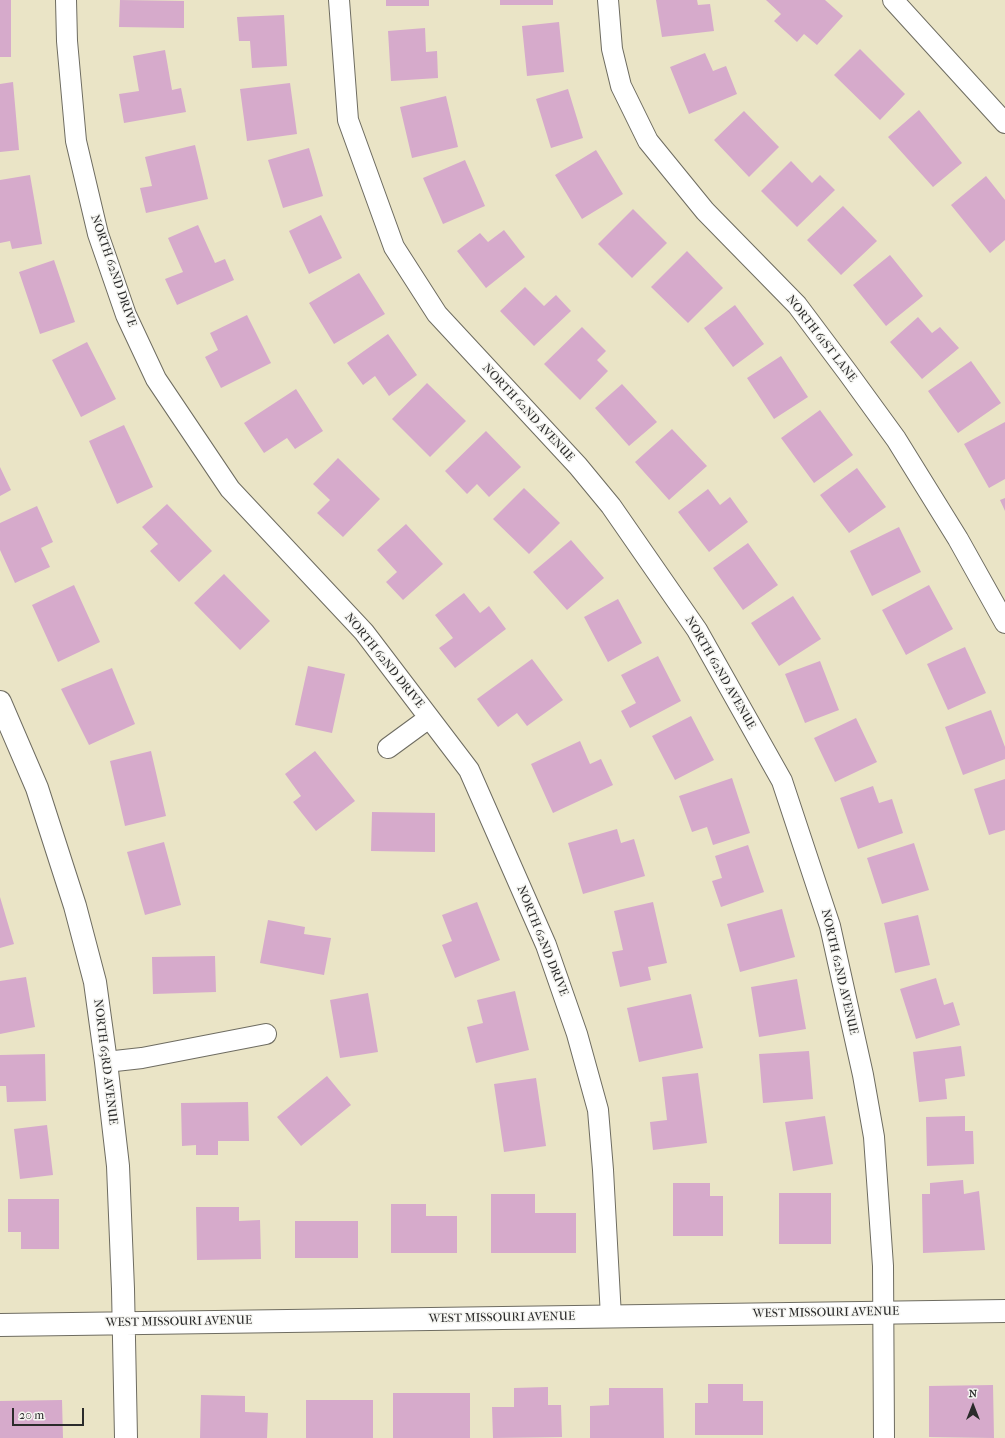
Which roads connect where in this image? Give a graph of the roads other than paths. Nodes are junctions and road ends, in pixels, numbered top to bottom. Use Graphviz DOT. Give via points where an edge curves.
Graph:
graph roads {
  1 [pos="66,0"];
  2 [pos="339,0"];
  3 [pos="608,0"];
  4 [pos="893,0"];
  5 [pos="1005,123"];
  6 [pos="1005,623"];
  7 [pos="0,702"];
  8 [pos="430,718"];
  9 [pos="388,748"];
  10 [pos="266,1034"];
  11 [pos="106,1062"];
  12 [pos="1005,1310"];
  13 [pos="883,1312"];
  14 [pos="611,1316"];
  15 [pos="124,1322"];
  16 [pos="0,1325"];
  17 [pos="126,1438"];
  18 [pos="884,1438"];
  1 -- 8 [label="street, NORTH 62ND DRIVE" via="76,141 96,227 126,315 156,379 230,489 364,632"];
  2 -- 13 [label="street, NORTH 62ND AVENUE" via="348,120 394,247 437,314 578,466 611,506 697,630 782,781 830,926 863,1075 874,1137 879,1193"];
  3 -- 6 [label="street, NORTH 61ST LANE" via="612,49 621,86 648,141 705,211 797,306 848,373 896,439 958,539"];
  4 -- 5 [label="street"];
  7 -- 11 [label="street, NORTH 63RD AVENUE" via="37,788 75,906 94,982"];
  8 -- 9 [label="street"];
  8 -- 14 [label="street, NORTH 62ND DRIVE" via="469,770 546,945 577,1034 598,1110 604,1170"];
  10 -- 11 [label="street" via="142,1058"];
  11 -- 15 [label="street, NORTH 63RD AVENUE" via="118,1166"];
  12 -- 13 [label="street, WEST MISSOURI AVENUE"];
  13 -- 14 [label="street, WEST MISSOURI AVENUE"];
  13 -- 18 [label="street, NORTH 62ND AVENUE"];
  14 -- 15 [label="street, WEST MISSOURI AVENUE"];
  15 -- 16 [label="street, WEST MISSOURI AVENUE"];
  15 -- 17 [label="street, NORTH 63RD AVENUE"];
}
